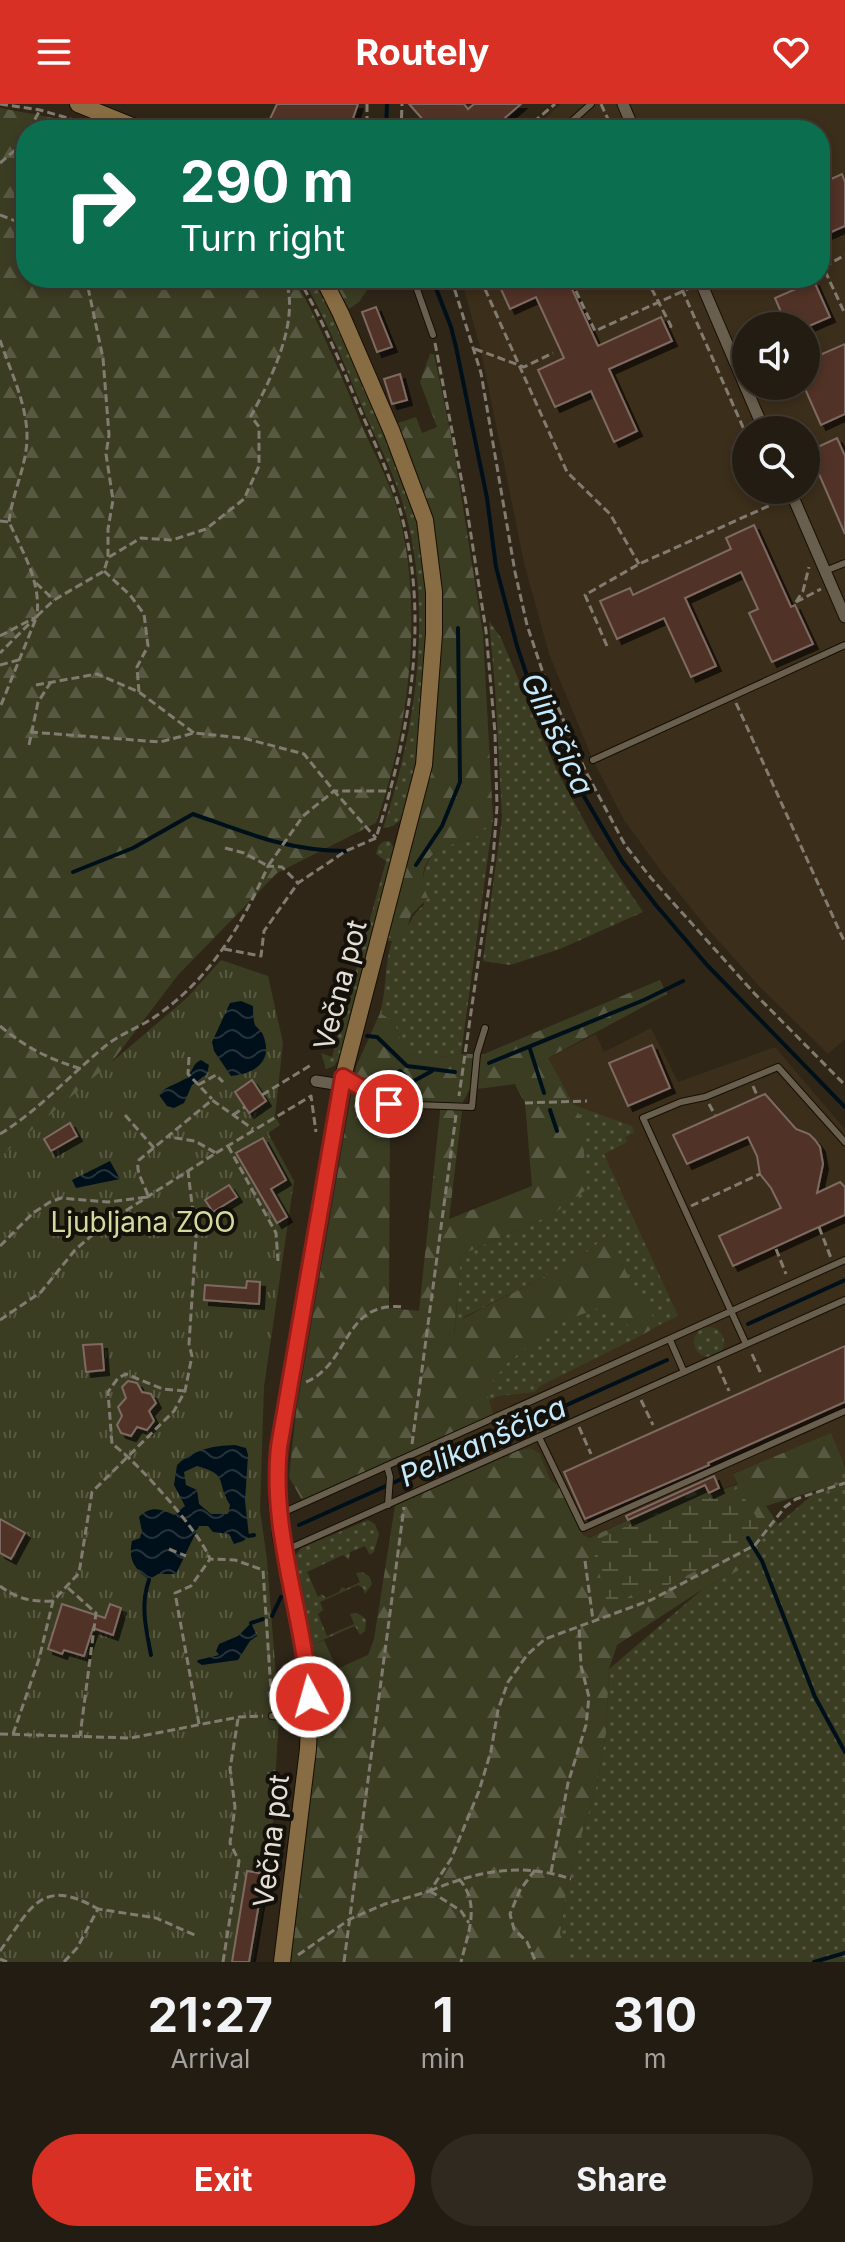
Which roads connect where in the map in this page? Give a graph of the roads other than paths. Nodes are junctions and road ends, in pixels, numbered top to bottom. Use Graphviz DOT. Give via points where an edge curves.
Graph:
graph roads {
  1 [pos="591,104"];
  2 [pos="79,113"];
  3 [pos="105,120"];
  4 [pos="573,120"];
  5 [pos="328,288"];
  6 [pos="417,288"];
  7 [pos="703,288"];
  8 [pos="433,335"];
  9 [pos="758,416"];
  10 [pos="797,504"];
  11 [pos="845,563"];
  12 [pos="825,571"];
  13 [pos="845,617"];
  14 [pos="845,645"];
  15 [pos="593,760"];
  16 [pos="485,1028"];
  17 [pos="316,1081"];
  18 [pos="342,1081"];
  19 [pos="845,1142"];
  20 [pos="845,1260"];
  21 [pos="845,1300"];
  22 [pos="731,1312"];
  23 [pos="670,1340"];
  24 [pos="746,1344"];
  25 [pos="684,1372"];
  26 [pos="845,1411"];
  27 [pos="539,1437"];
  28 [pos="387,1466"];
  29 [pos="389,1502"];
  30 [pos="279,1514"];
  31 [pos="283,1552"];
  32 [pos="272,1716"];
  33 [pos="309,1720"];
  34 [pos="282,1962"];
  1 -- 4 [label="lane"];
  2 -- 3 [label="main road"];
  5 -- 18 [label="main road, Večna pot" via="425,520 434,592 424,765"];
  6 -- 8 [label="lane"];
  7 -- 9 [label="street"];
  10 -- 12 [label="street"];
  11 -- 12 [label="lane"];
  12 -- 13 [label="street"];
  14 -- 15 [label="lane"];
  16 -- 18 [label="lane" via="472,1107 389,1104"];
  17 -- 18 [label="street"];
  18 -- 30 [label="main road, Večna pot" via="277,1469"];
  19 -- 22 [label="lane" via="778,1067 643,1118"];
  20 -- 22 [label="lane"];
  21 -- 24 [label="lane"];
  22 -- 23 [label="lane"];
  22 -- 24 [label="lane"];
  23 -- 25 [label="lane"];
  23 -- 28 [label="lane"];
  24 -- 25 [label="lane"];
  25 -- 27 [label="lane"];
  26 -- 27 [label="lane" via="583,1528"];
  27 -- 29 [label="lane"];
  28 -- 29 [label="lane"];
  28 -- 30 [label="lane"];
  29 -- 31 [label="lane"];
  30 -- 31 [label="main road, Večna pot"];
  31 -- 33 [label="main road, Večna pot" via="307,1669"];
  32 -- 33 [label="lane"];
  33 -- 34 [label="main road, Večna pot"];
}
